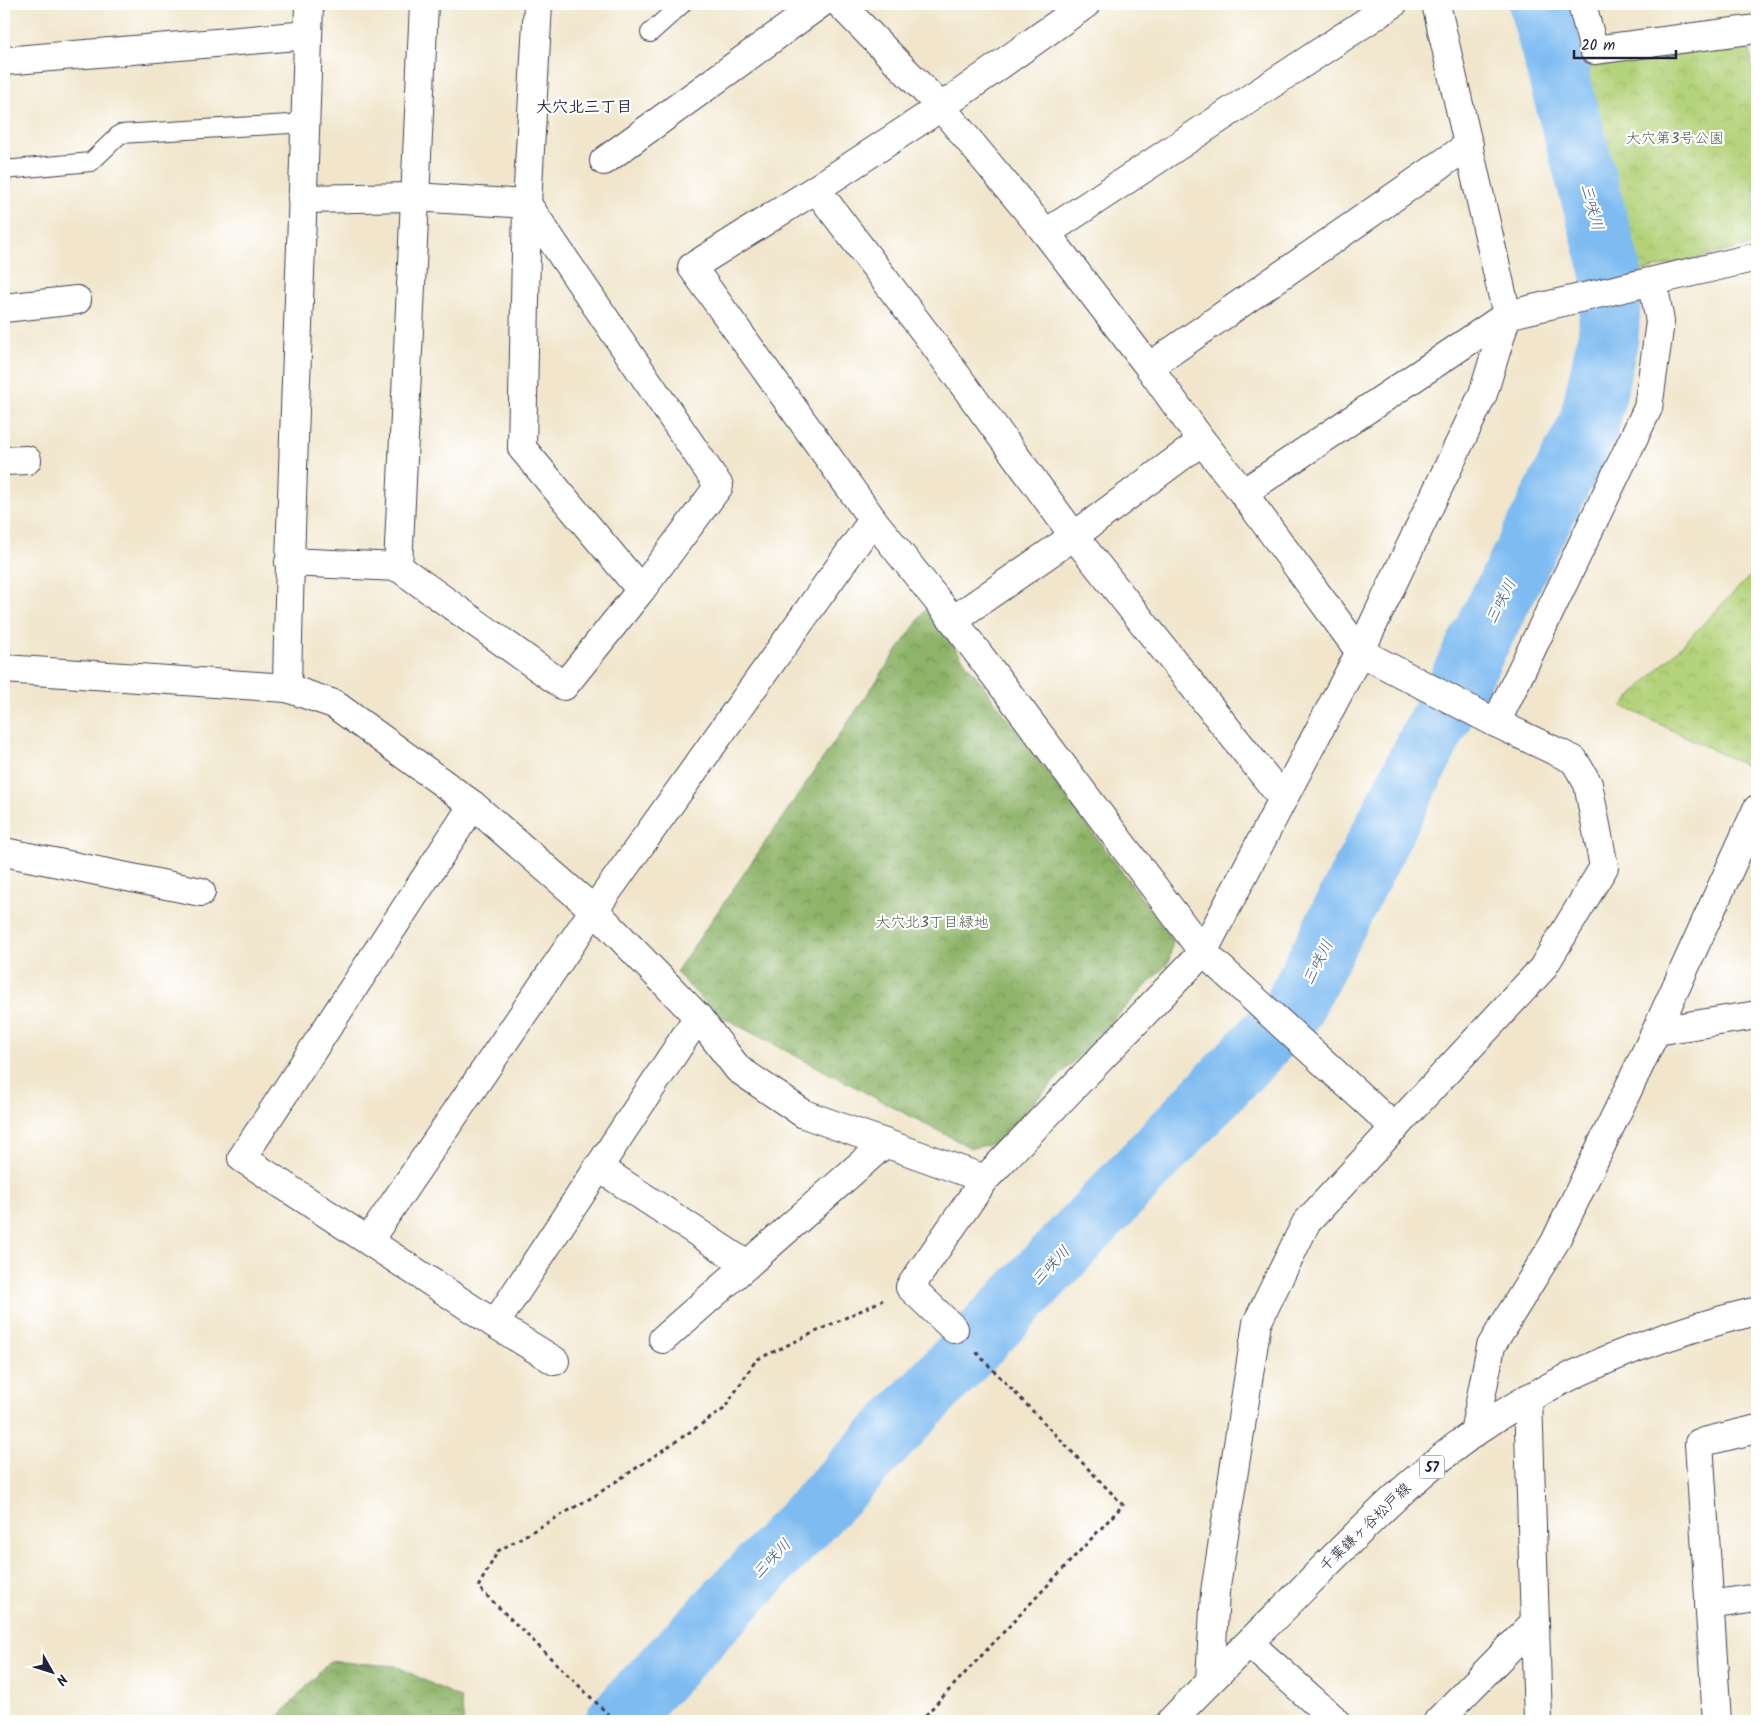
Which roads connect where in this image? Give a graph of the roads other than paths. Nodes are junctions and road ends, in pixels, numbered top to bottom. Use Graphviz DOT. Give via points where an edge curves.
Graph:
graph roads {
  1 [pos="308,4"];
  2 [pos="424,4"];
  3 [pos="538,4"];
  4 [pos="682,4"];
  5 [pos="820,4"];
  6 [pos="840,4"];
  7 [pos="1392,4"];
  8 [pos="1436,4"];
  9 [pos="1582,4"];
  10 [pos="1085,5"];
  11 [pos="1757,29"];
  12 [pos="650,33"];
  13 [pos="308,35"];
  14 [pos="4,61"];
  15 [pos="941,107"];
  16 [pos="306,123"];
  17 [pos="1469,145"];
  18 [pos="604,161"];
  19 [pos="4,170"];
  20 [pos="816,189"];
  21 [pos="414,196"];
  22 [pos="302,199"];
  23 [pos="527,204"];
  24 [pos="1046,233"];
  25 [pos="1757,258"];
  26 [pos="1653,282"];
  27 [pos="77,300"];
  28 [pos="4,308"];
  29 [pos="1507,315"];
  30 [pos="1149,367"];
  31 [pos="1202,442"];
  32 [pos="1243,493"];
  33 [pos="873,520"];
  34 [pos="1074,536"];
  35 [pos="289,562"];
  36 [pos="398,567"];
  37 [pos="641,590"];
  38 [pos="953,620"];
  39 [pos="1360,652"];
  40 [pos="4,669"];
  41 [pos="286,688"];
  42 [pos="1496,723"];
  43 [pos="1283,799"];
  44 [pos="473,805"];
  45 [pos="1757,809"];
  46 [pos="4,852"];
  47 [pos="201,892"];
  48 [pos="594,910"];
  49 [pos="1203,952"];
  50 [pos="1757,1015"];
  51 [pos="698,1017"];
  52 [pos="1656,1030"];
  53 [pos="1395,1128"];
  54 [pos="885,1142"];
  55 [pos="598,1167"];
  56 [pos="985,1179"];
  57 [pos="369,1240"];
  58 [pos="747,1265"];
  59 [pos="1757,1311"];
  60 [pos="494,1324"];
  61 [pos="954,1329"];
  62 [pos="663,1339"];
  63 [pos="555,1361"];
  64 [pos="1528,1398"];
  65 [pos="1757,1429"];
  66 [pos="1474,1433"];
  67 [pos="1757,1598"];
  68 [pos="1709,1605"];
  69 [pos="1534,1623"];
  70 [pos="1249,1643"];
  71 [pos="1210,1680"];
  72 [pos="1171,1721"];
  73 [pos="1336,1721"];
  74 [pos="1438,1721"];
  75 [pos="1538,1721"];
  76 [pos="1717,1721"];
  1 -- 13 [label="street"];
  2 -- 21 [label="street"];
  3 -- 23 [label="street"];
  4 -- 12 [label="lane"];
  5 -- 18 [label="street"];
  6 -- 15 [label="street"];
  7 -- 24 [label="street"];
  8 -- 17 [label="street"];
  9 -- 11 [label="street" via="1594,50"];
  10 -- 15 [label="street"];
  13 -- 14 [label="street"];
  13 -- 16 [label="street"];
  15 -- 20 [label="street"];
  15 -- 24 [label="street"];
  16 -- 19 [label="lane" via="120,134 91,162"];
  16 -- 22 [label="street"];
  17 -- 29 [label="street"];
  17 -- 30 [label="street"];
  20 -- 33 [label="street" via="692,267"];
  20 -- 34 [label="street" via="933,342"];
  21 -- 22 [label="street"];
  21 -- 23 [label="street"];
  21 -- 36 [label="street"];
  22 -- 35 [label="street"];
  23 -- 37 [label="street" via="522,448"];
  23 -- 37 [label="street" via="719,486"];
  24 -- 30 [label="street"];
  25 -- 26 [label="street"];
  26 -- 29 [label="street"];
  26 -- 42 [label="street" via="1660,322 1648,408"];
  27 -- 28 [label="street"];
  29 -- 32 [label="street"];
  29 -- 39 [label="street" via="1483,394"];
  30 -- 31 [label="street"];
  31 -- 32 [label="street"];
  31 -- 34 [label="street"];
  32 -- 39 [label="street"];
  33 -- 38 [label="street"];
  33 -- 48 [label="street"];
  34 -- 38 [label="street"];
  34 -- 43 [label="street"];
  35 -- 36 [label="street"];
  35 -- 41 [label="street"];
  36 -- 37 [label="street" via="564,686"];
  38 -- 49 [label="street"];
  39 -- 42 [label="street"];
  39 -- 43 [label="street"];
  40 -- 41 [label="street"];
  41 -- 44 [label="street" via="334,704"];
  42 -- 53 [label="street" via="1574,760 1588,784 1604,868 1542,968"];
  43 -- 49 [label="street"];
  44 -- 48 [label="street"];
  44 -- 57 [label="street" via="242,1158"];
  45 -- 52 [label="street"];
  46 -- 47 [label="street"];
  48 -- 51 [label="street"];
  48 -- 57 [label="street"];
  49 -- 53 [label="street"];
  49 -- 56 [label="street"];
  50 -- 52 [label="street"];
  51 -- 54 [label="street" via="738,1069 804,1114"];
  51 -- 55 [label="street"];
  52 -- 66 [label="street" via="1555,1242 1491,1346"];
  53 -- 71 [label="street" via="1306,1223 1257,1323 1215,1592"];
  54 -- 56 [label="street"];
  54 -- 58 [label="street"];
  55 -- 58 [label="street"];
  55 -- 60 [label="street"];
  56 -- 61 [label="street" via="910,1287"];
  57 -- 60 [label="street"];
  58 -- 62 [label="street"];
  59 -- 64 [label="street, 千葉鎌ヶ谷松戸線 / 57" via="1654,1340 1611,1357"];
  60 -- 63 [label="street"];
  64 -- 66 [label="street, 千葉鎌ヶ谷松戸線 / 57"];
  64 -- 69 [label="street"];
  65 -- 68 [label="street" via="1699,1443"];
  66 -- 70 [label="street, 千葉鎌ヶ谷松戸線 / 57" via="1416,1479 1355,1535"];
  67 -- 68 [label="street"];
  68 -- 76 [label="street"];
  69 -- 74 [label="street"];
  69 -- 75 [label="street"];
  70 -- 71 [label="street, 千葉鎌ヶ谷松戸線 / 57"];
  70 -- 73 [label="street"];
  71 -- 72 [label="street, 千葉鎌ヶ谷松戸線 / 57"];
}
